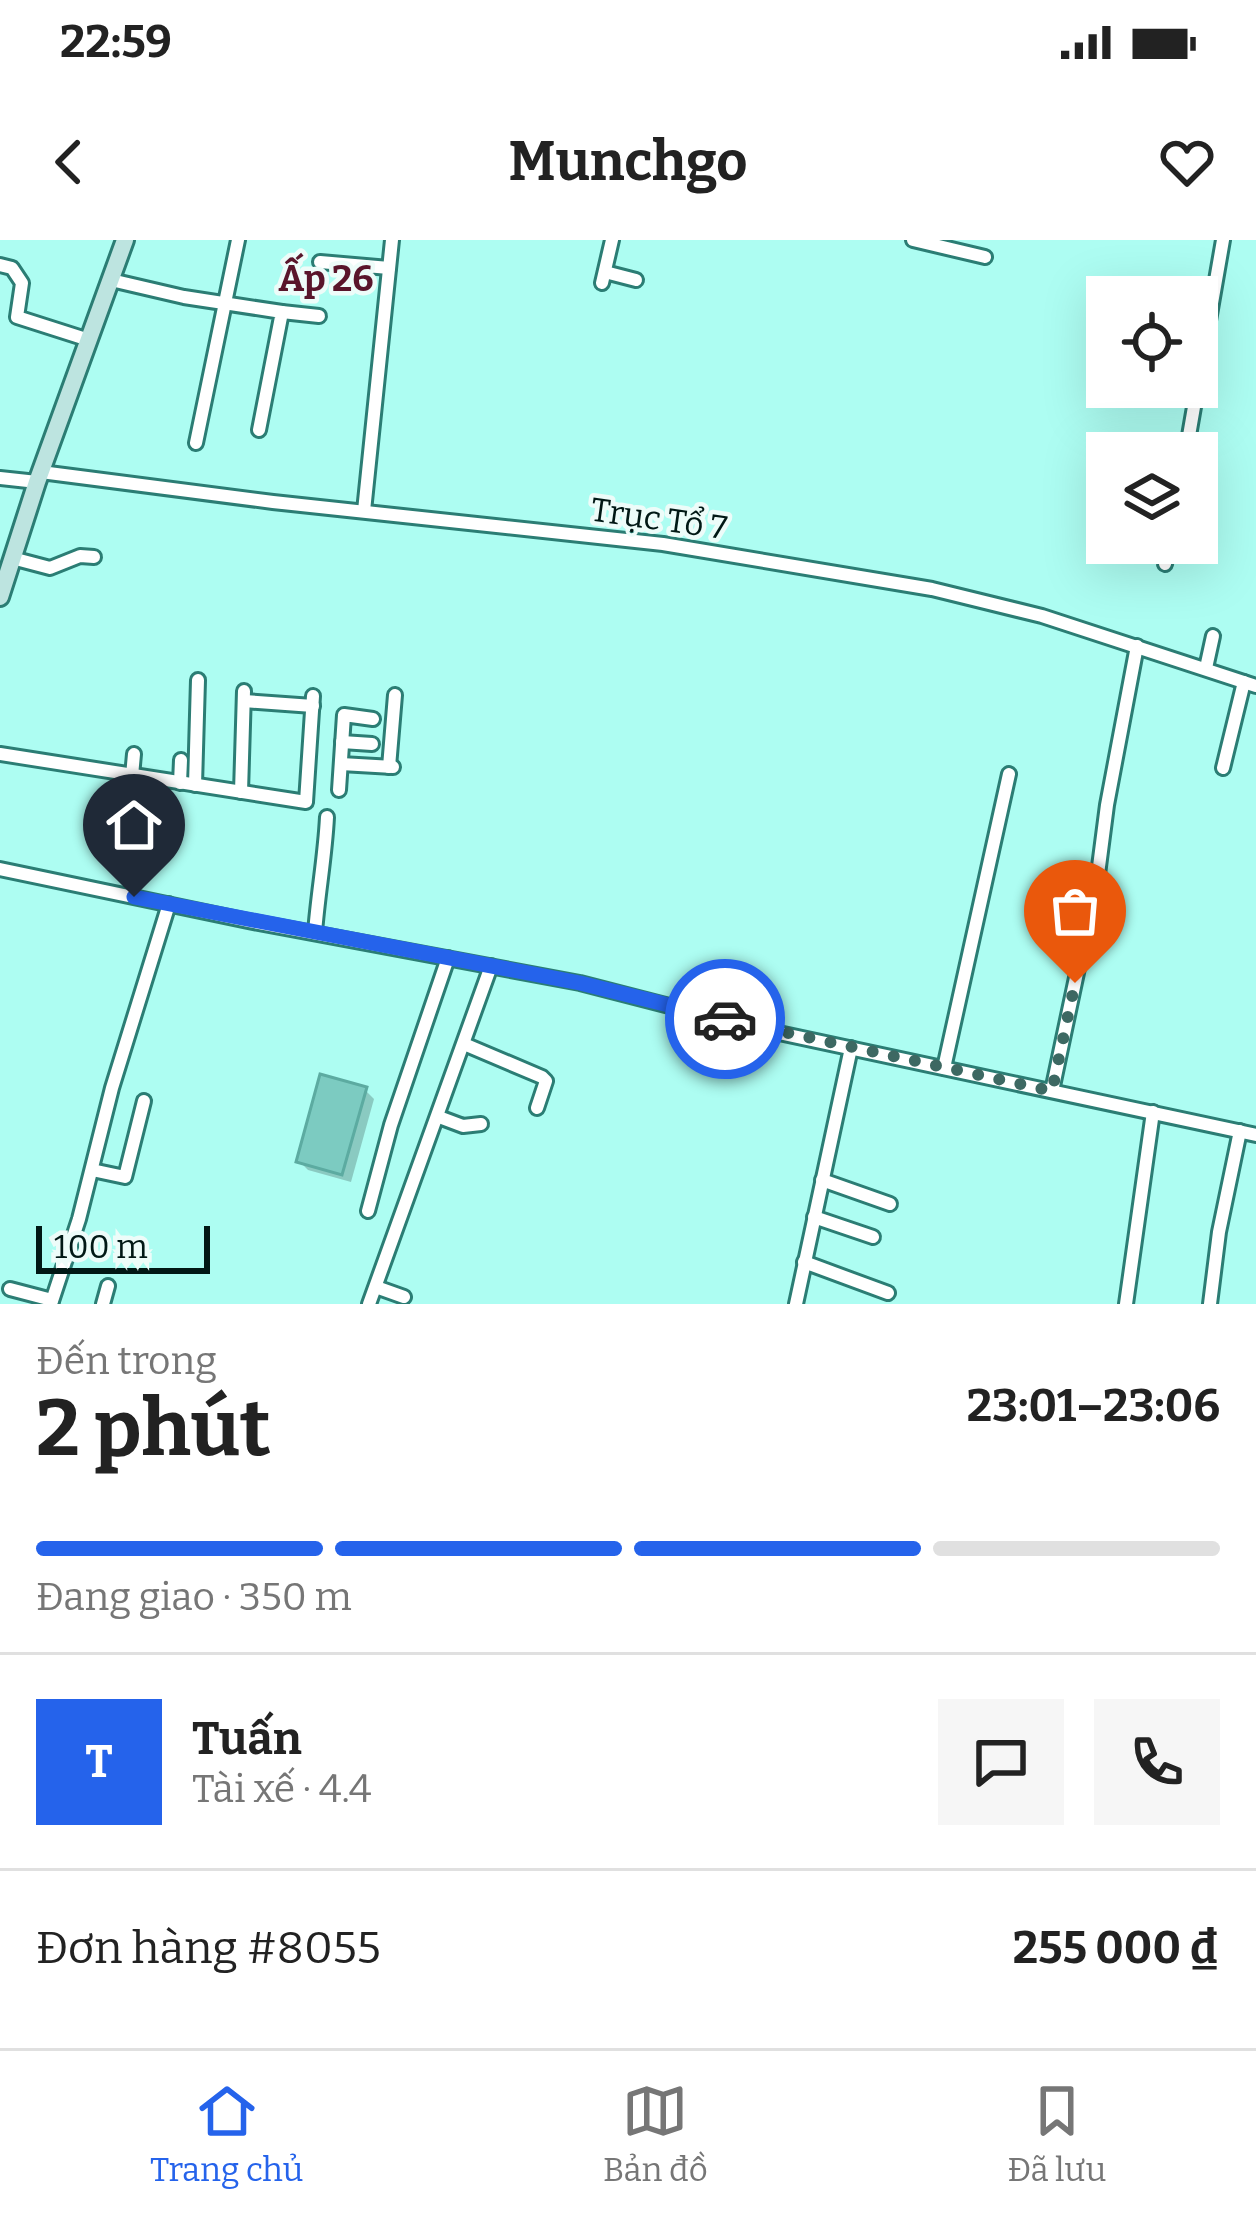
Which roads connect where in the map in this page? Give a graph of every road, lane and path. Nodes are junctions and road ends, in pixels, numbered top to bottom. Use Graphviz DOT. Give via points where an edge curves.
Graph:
graph roads {
  1 [pos="125,240"];
  2 [pos="238,240"];
  3 [pos="392,240"];
  4 [pos="612,240"];
  5 [pos="913,240"];
  6 [pos="1223,240"];
  7 [pos="955,245"];
  8 [pos="985,257"];
  9 [pos="320,262"];
  10 [pos="0,265"];
  11 [pos="388,268"];
  12 [pos="111,280"];
  13 [pos="636,280"];
  14 [pos="225,303"];
  15 [pos="282,312"];
  16 [pos="319,316"];
  17 [pos="89,340"];
  18 [pos="259,430"];
  19 [pos="1190,432"];
  20 [pos="196,443"];
  21 [pos="39,477"];
  22 [pos="0,478"];
  23 [pos="364,512"];
  24 [pos="94,556"];
  25 [pos="12,558"];
  26 [pos="0,597"];
  27 [pos="1213,636"];
  28 [pos="1137,646"];
  29 [pos="1206,668"];
  30 [pos="198,680"];
  31 [pos="1250,684"];
  32 [pos="394,695"];
  33 [pos="374,719"];
  34 [pos="342,742"];
  35 [pos="372,744"];
  36 [pos="0,754"];
  37 [pos="134,754"];
  38 [pos="181,760"];
  39 [pos="310,764"];
  40 [pos="341,765"];
  41 [pos="1223,768"];
  42 [pos="1009,774"];
  43 [pos="132,776"];
  44 [pos="180,783"];
  45 [pos="195,785"];
  46 [pos="339,790"];
  47 [pos="241,792"];
  48 [pos="327,817"];
  49 [pos="0,869"];
  50 [pos="1097,882"];
  51 [pos="169,904"];
  52 [pos="315,933"];
  53 [pos="1081,954"];
  54 [pos="448,958"];
  55 [pos="491,966"];
  56 [pos="464,1044"];
  57 [pos="851,1048"];
  58 [pos="944,1068"];
  59 [pos="1052,1091"];
  60 [pos="144,1101"];
  61 [pos="537,1108"];
  62 [pos="1153,1112"];
  63 [pos="439,1117"];
  64 [pos="481,1124"];
  65 [pos="1240,1131"];
  66 [pos="1256,1135"];
  67 [pos="92,1170"];
  68 [pos="822,1180"];
  69 [pos="890,1204"];
  70 [pos="368,1211"];
  71 [pos="814,1217"];
  72 [pos="873,1237"];
  73 [pos="804,1262"];
  74 [pos="108,1286"];
  75 [pos="376,1287"];
  76 [pos="10,1289"];
  77 [pos="888,1293"];
  78 [pos="404,1297"];
  79 [pos="52,1302"];
  80 [pos="103,1304"];
  81 [pos="370,1304"];
  82 [pos="796,1304"];
  83 [pos="1126,1304"];
  84 [pos="1210,1304"];
  1 -- 12 [label="street"];
  2 -- 14 [label="street"];
  3 -- 11 [label="street"];
  4 -- 13 [label="street" via="604,278"];
  5 -- 7 [label="street"];
  6 -- 19 [label="street"];
  7 -- 8 [label="street"];
  9 -- 11 [label="street"];
  10 -- 17 [label="street" via="22,284 17,317"];
  11 -- 23 [label="street"];
  12 -- 14 [label="street"];
  12 -- 17 [label="street"];
  14 -- 15 [label="street"];
  14 -- 20 [label="street"];
  15 -- 16 [label="street"];
  15 -- 18 [label="street"];
  17 -- 21 [label="street"];
  21 -- 22 [label="street, Trục Tổ 7"];
  21 -- 23 [label="street, Trục Tổ 7"];
  21 -- 25 [label="street"];
  23 -- 28 [label="street, Trục Tổ 7" via="663,544 841,573 1042,616"];
  24 -- 25 [label="street" via="50,568"];
  25 -- 26 [label="street"];
  27 -- 29 [label="street"];
  28 -- 29 [label="street, Trục Tổ 7"];
  28 -- 50 [label="street"];
  29 -- 31 [label="street, Trục Tổ 7"];
  30 -- 45 [label="street"];
  31 -- 41 [label="street"];
  32 -- 40 [label="street" via="392,767"];
  33 -- 34 [label="street" via="344,716"];
  34 -- 35 [label="street"];
  34 -- 40 [label="street"];
  36 -- 43 [label="street"];
  37 -- 43 [label="street"];
  38 -- 44 [label="street"];
  39 -- 40 [label="street"];
  39 -- 47 [label="street" via="306,802"];
  39 -- 47 [label="street" via="313,701 244,696"];
  40 -- 46 [label="street"];
  42 -- 58 [label="street"];
  43 -- 44 [label="street"];
  44 -- 45 [label="street"];
  45 -- 47 [label="street"];
  48 -- 52 [label="street"];
  49 -- 51 [label="street"];
  51 -- 52 [label="street"];
  51 -- 67 [label="street"];
  52 -- 54 [label="street"];
  53 -- 59 [label="street"];
  54 -- 55 [label="street"];
  54 -- 70 [label="street"];
  55 -- 56 [label="street"];
  55 -- 57 [label="street"];
  56 -- 61 [label="street" via="542,1077"];
  56 -- 63 [label="street"];
  57 -- 58 [label="street"];
  57 -- 68 [label="street"];
  58 -- 59 [label="street"];
  59 -- 62 [label="street"];
  60 -- 67 [label="street" via="125,1177"];
  62 -- 65 [label="street"];
  62 -- 83 [label="street"];
  63 -- 64 [label="street"];
  63 -- 75 [label="street"];
  65 -- 66 [label="street"];
  65 -- 84 [label="street"];
  67 -- 79 [label="street"];
  68 -- 69 [label="street"];
  68 -- 71 [label="street"];
  71 -- 72 [label="street"];
  71 -- 73 [label="street"];
  73 -- 77 [label="street"];
  73 -- 82 [label="street"];
  74 -- 80 [label="street"];
  75 -- 78 [label="street"];
  75 -- 81 [label="street"];
  76 -- 79 [label="street"];
}
